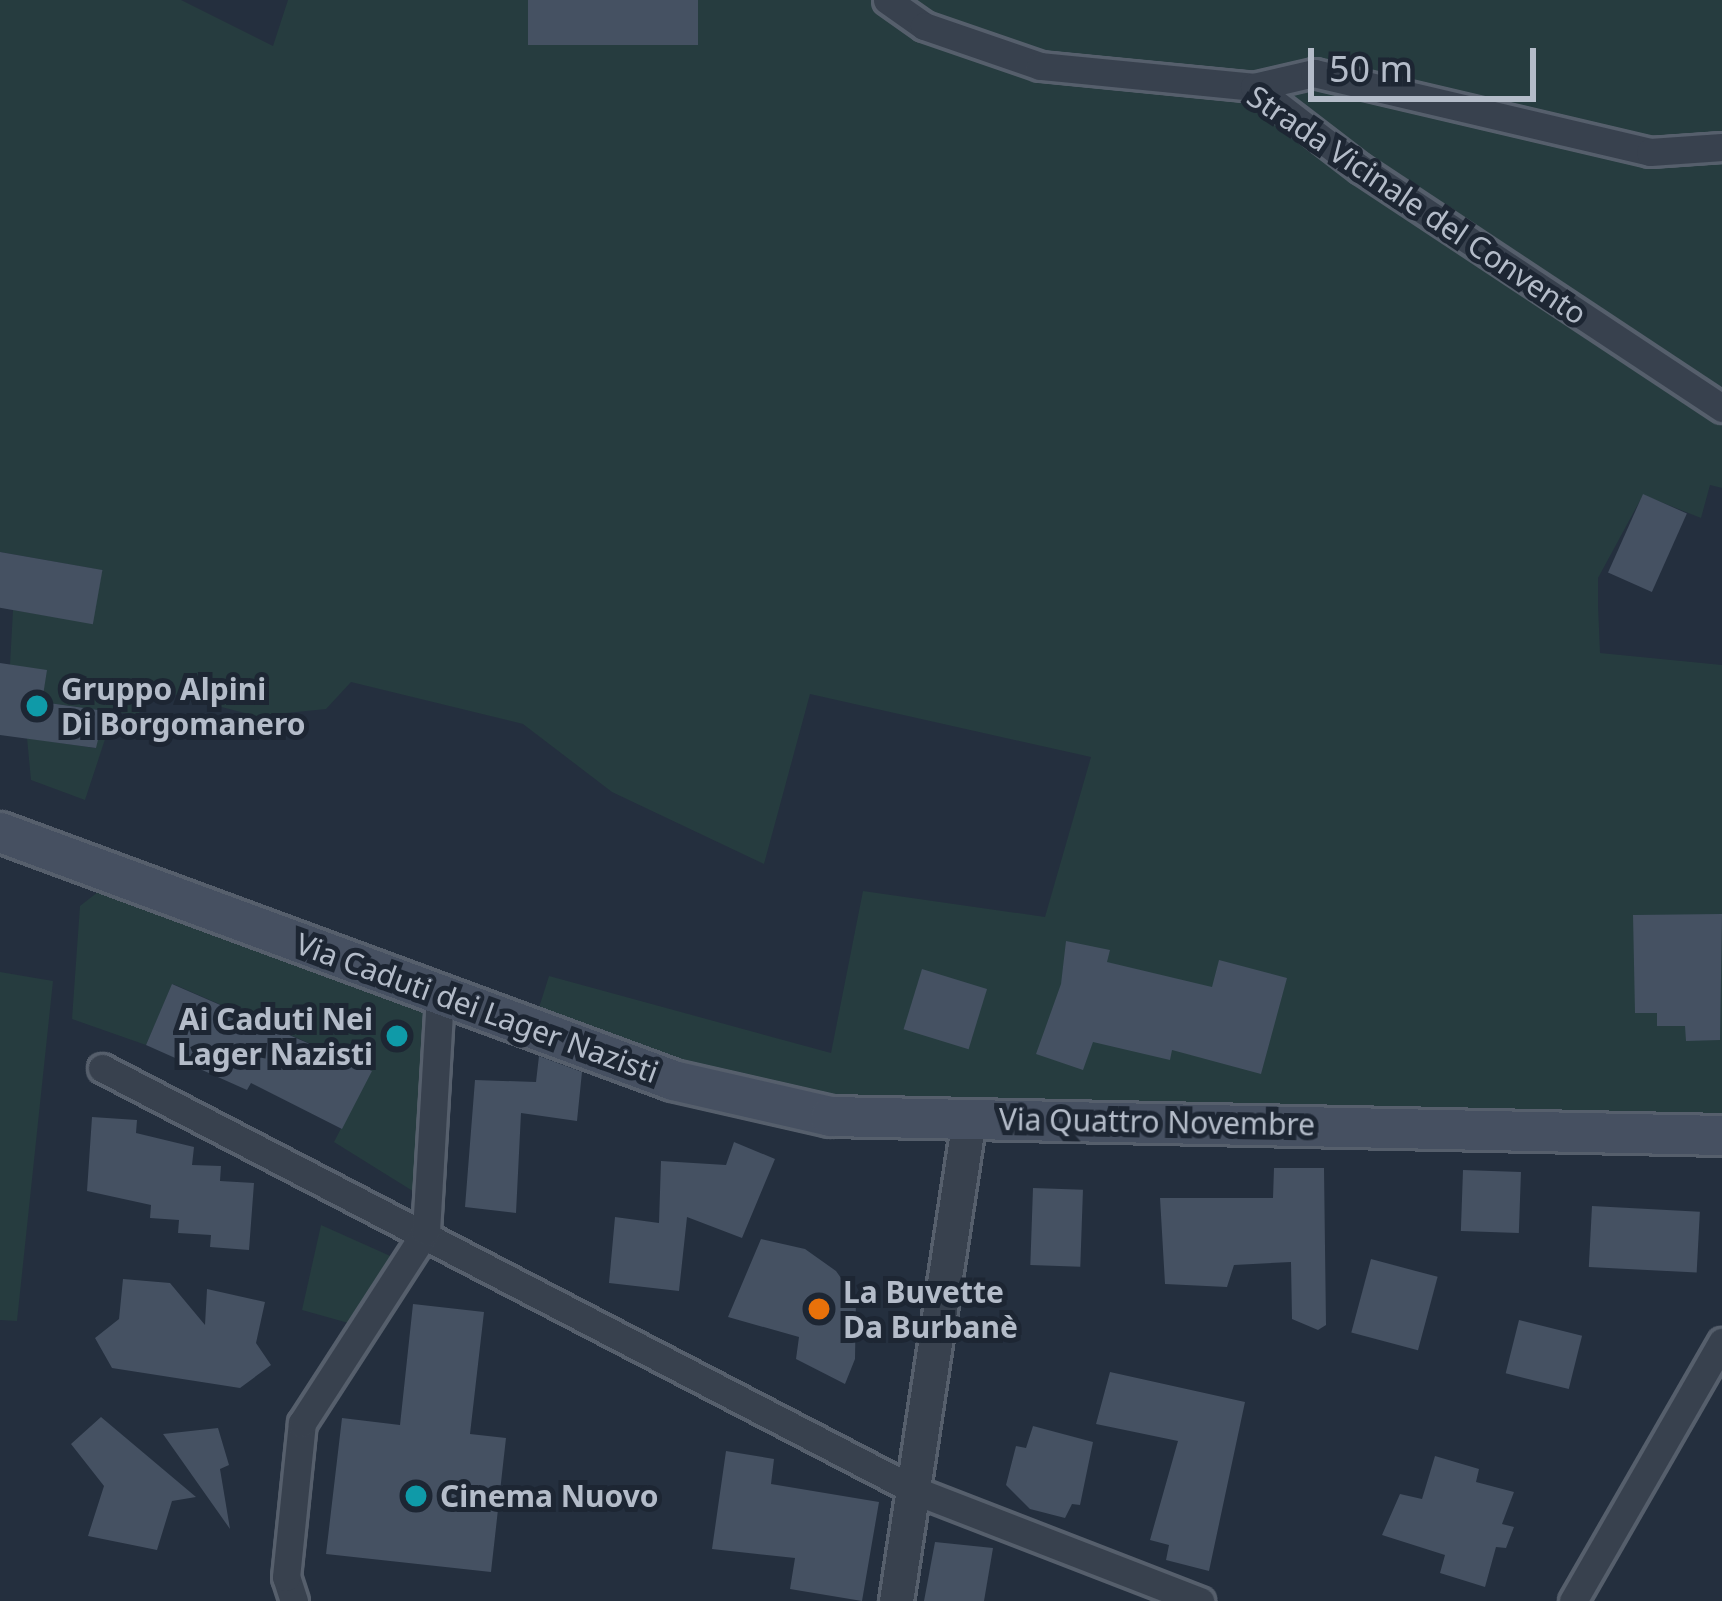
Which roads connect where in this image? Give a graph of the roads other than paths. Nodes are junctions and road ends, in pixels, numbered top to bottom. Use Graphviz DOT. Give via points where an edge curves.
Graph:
graph roads {
  1 [pos="887,0"];
  2 [pos="1254,87"];
  3 [pos="1722,147"];
  4 [pos="1722,408"];
  5 [pos="0,832"];
  6 [pos="440,994"];
  7 [pos="102,1068"];
  8 [pos="969,1118"];
  9 [pos="1722,1136"];
  10 [pos="426,1231"];
  11 [pos="1722,1342"];
  12 [pos="916,1491"];
  13 [pos="294,1601"];
  14 [pos="896,1601"];
  15 [pos="1200,1601"];
  16 [pos="1573,1601"];
  1 -- 2 [label="street, Strada Vicinale del Convento" via="925,26 1040,66"];
  2 -- 3 [label="street" via="1314,73 1650,152"];
  2 -- 4 [label="street, Strada Vicinale del Convento" via="1361,169"];
  5 -- 6 [label="main road, Via Caduti dei Lager Nazisti"];
  6 -- 8 [label="main road, Via Caduti dei Lager Nazisti" via="717,1095 830,1116"];
  6 -- 10 [label="street"];
  7 -- 10 [label="street"];
  8 -- 9 [label="main road, Via Quattro Novembre"];
  8 -- 12 [label="street, Via Quattro Novembre"];
  10 -- 12 [label="street"];
  10 -- 13 [label="street" via="302,1423 286,1577"];
  11 -- 16 [label="street"];
  12 -- 14 [label="street, Via Quattro Novembre"];
  12 -- 15 [label="street"];
}
